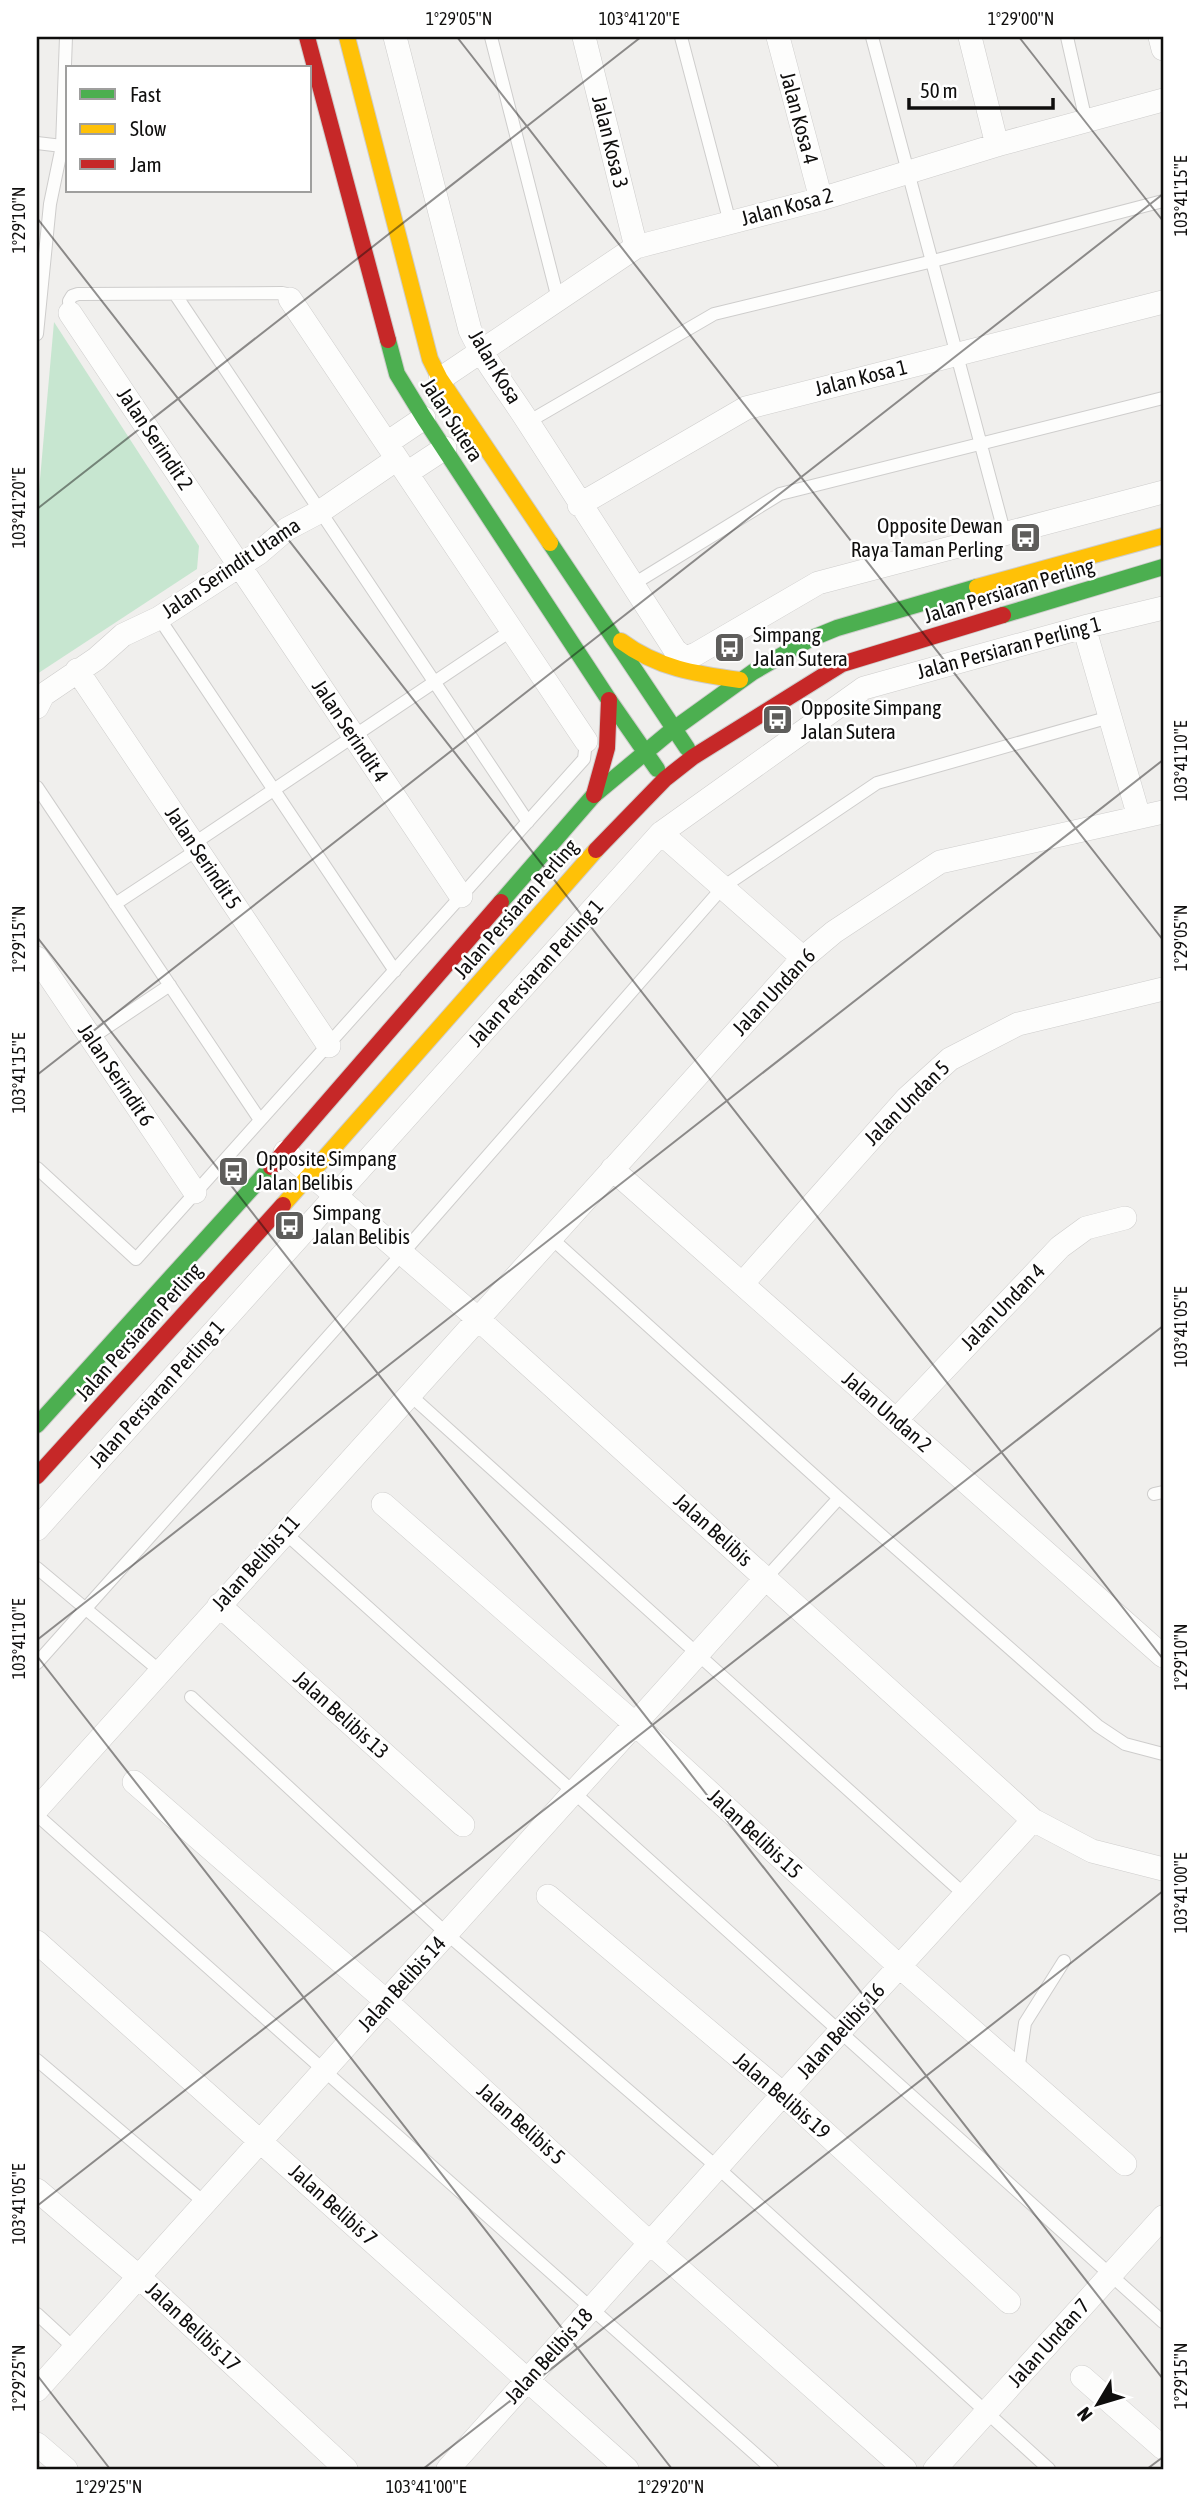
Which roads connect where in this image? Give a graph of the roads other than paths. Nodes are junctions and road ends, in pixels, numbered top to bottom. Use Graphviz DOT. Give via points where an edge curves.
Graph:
graph roads {
  1 [pos="66,37"];
  2 [pos="307,37"];
  3 [pos="347,37"];
  4 [pos="395,37"];
  5 [pos="491,37"];
  6 [pos="584,37"];
  7 [pos="681,37"];
  8 [pos="778,37"];
  9 [pos="872,37"];
  10 [pos="971,37"];
  11 [pos="1068,37"];
  12 [pos="1160,37"];
  13 [pos="1163,49"];
  14 [pos="1163,100"];
  15 [pos="1086,121"];
  16 [pos="37,144"];
  17 [pos="997,145"];
  18 [pos="62,146"];
  19 [pos="908,172"];
  20 [pos="821,199"];
  21 [pos="1163,201"];
  22 [pos="730,223"];
  23 [pos="41,239"];
  24 [pos="636,247"];
  25 [pos="933,261"];
  26 [pos="175,294"];
  27 [pos="290,299"];
  28 [pos="558,299"];
  29 [pos="1163,302"];
  30 [pos="38,303"];
  31 [pos="70,313"];
  32 [pos="37,334"];
  33 [pos="480,352"];
  34 [pos="957,354"];
  35 [pos="440,379"];
  36 [pos="1163,398"];
  37 [pos="424,418"];
  38 [pos="528,422"];
  39 [pos="981,445"];
  40 [pos="445,448"];
  41 [pos="397,458"];
  42 [pos="1163,492"];
  43 [pos="579,505"];
  44 [pos="321,511"];
  45 [pos="1005,535"];
  46 [pos="1163,536"];
  47 [pos="239,565"];
  48 [pos="1163,568"];
  49 [pos="632,585"];
  50 [pos="1163,608"];
  51 [pos="159,618"];
  52 [pos="1084,627"];
  53 [pos="512,631"];
  54 [pos="611,633"];
  55 [pos="77,670"];
  56 [pos="740,680"];
  57 [pos="435,682"];
  58 [pos="609,700"];
  59 [pos="37,707"];
  60 [pos="1110,716"];
  61 [pos="675,730"];
  62 [pos="354,737"];
  63 [pos="586,741"];
  64 [pos="646,751"];
  65 [pos="693,757"];
  66 [pos="665,779"];
  67 [pos="37,787"];
  68 [pos="274,790"];
  69 [pos="594,795"];
  70 [pos="1163,812"];
  71 [pos="1139,817"];
  72 [pos="528,822"];
  73 [pos="661,833"];
  74 [pos="195,847"];
  75 [pos="723,887"];
  76 [pos="461,896"];
  77 [pos="116,904"];
  78 [pos="37,958"];
  79 [pos="803,958"];
  80 [pos="395,971"];
  81 [pos="170,985"];
  82 [pos="1163,989"];
  83 [pos="91,1038"];
  84 [pos="329,1046"];
  85 [pos="260,1120"];
  86 [pos="285,1152"];
  87 [pos="37,1168"];
  88 [pos="612,1169"];
  89 [pos="311,1175"];
  90 [pos="195,1192"];
  91 [pos="336,1194"];
  92 [pos="1125,1218"];
  93 [pos="550,1237"];
  94 [pos="401,1255"];
  95 [pos="742,1284"];
  96 [pos="477,1318"];
  97 [pos="409,1394"];
  98 [pos="896,1420"];
  99 [pos="37,1425"];
  100 [pos="37,1476"];
  101 [pos="839,1497"];
  102 [pos="383,1504"];
  103 [pos="37,1529"];
  104 [pos="284,1532"];
  105 [pos="37,1568"];
  106 [pos="766,1577"];
  107 [pos="219,1605"];
  108 [pos="86,1607"];
  109 [pos="698,1653"];
  110 [pos="1163,1655"];
  111 [pos="37,1663"];
  112 [pos="160,1671"];
  113 [pos="191,1697"];
  114 [pos="635,1724"];
  115 [pos="1163,1754"];
  116 [pos="134,1782"];
  117 [pos="573,1793"];
  118 [pos="37,1809"];
  119 [pos="37,1815"];
  120 [pos="1033,1820"];
  121 [pos="463,1825"];
  122 [pos="1163,1869"];
  123 [pos="965,1895"];
  124 [pos="548,1896"];
  125 [pos="447,1934"];
  126 [pos="37,1942"];
  127 [pos="1065,1961"];
  128 [pos="899,1966"];
  129 [pos="386,2001"];
  130 [pos="840,2031"];
  131 [pos="37,2060"];
  132 [pos="324,2070"];
  133 [pos="1018,2071"];
  134 [pos="783,2094"];
  135 [pos="261,2141"];
  136 [pos="1125,2164"];
  137 [pos="718,2168"];
  138 [pos="37,2190"];
  139 [pos="205,2203"];
  140 [pos="1163,2217"];
  141 [pos="650,2243"];
  142 [pos="1111,2274"];
  143 [pos="139,2277"];
  144 [pos="1009,2302"];
  145 [pos="592,2308"];
  146 [pos="37,2314"];
  147 [pos="1163,2322"];
  148 [pos="75,2348"];
  149 [pos="1082,2377"];
  150 [pos="527,2380"];
  151 [pos="37,2390"];
  152 [pos="985,2413"];
  153 [pos="37,2444"];
  154 [pos="1163,2448"];
  155 [pos="66,2469"];
  156 [pos="346,2469"];
  157 [pos="448,2469"];
  158 [pos="627,2469"];
  159 [pos="772,2469"];
  160 [pos="905,2469"];
  161 [pos="935,2469"];
  162 [pos="1049,2469"];
  1 -- 18 [label="lane"];
  2 -- 37 [label="main road, Jalan Sutera" via="397,374"];
  3 -- 35 [label="main road, Jalan Sutera" via="430,359"];
  4 -- 33 [label="street, Jalan Kosa" via="470,330"];
  5 -- 28 [label="lane"];
  6 -- 24 [label="street, Jalan Kosa 3"];
  7 -- 22 [label="lane"];
  8 -- 20 [label="street, Jalan Kosa 4"];
  9 -- 19 [label="lane"];
  10 -- 17 [label="street"];
  11 -- 15 [label="lane"];
  12 -- 13 [label="street"];
  14 -- 15 [label="street, Jalan Kosa 2"];
  15 -- 17 [label="street, Jalan Kosa 2"];
  16 -- 18 [label="lane"];
  17 -- 19 [label="street, Jalan Kosa 2"];
  18 -- 23 [label="lane"];
  19 -- 20 [label="street, Jalan Kosa 2"];
  19 -- 25 [label="lane"];
  20 -- 22 [label="street, Jalan Kosa 2"];
  21 -- 25 [label="lane"];
  22 -- 24 [label="street, Jalan Kosa 2"];
  23 -- 30 [label="lane"];
  24 -- 28 [label="street, Jalan Kosa 2"];
  25 -- 34 [label="lane"];
  25 -- 38 [label="lane" via="715,314"];
  26 -- 27 [label="lane" via="282,293"];
  26 -- 31 [label="lane" via="72,296"];
  26 -- 44 [label="lane"];
  27 -- 41 [label="street"];
  28 -- 33 [label="street, Jalan Kosa 2"];
  29 -- 34 [label="street, Jalan Kosa 1"];
  30 -- 32 [label="lane"];
  31 -- 47 [label="street, Jalan Serindit 2"];
  33 -- 35 [label="street, Jalan Kosa 2"];
  33 -- 38 [label="street, Jalan Kosa"];
  34 -- 39 [label="lane"];
  34 -- 43 [label="street, Jalan Kosa 1" via="746,408"];
  35 -- 54 [label="main road, Jalan Sutera"];
  36 -- 39 [label="lane"];
  37 -- 40 [label="main road, Jalan Sutera"];
  37 -- 41 [label="street"];
  38 -- 43 [label="street, Jalan Kosa"];
  39 -- 45 [label="lane"];
  39 -- 49 [label="lane" via="780,494"];
  40 -- 41 [label="street"];
  40 -- 58 [label="main road, Jalan Sutera"];
  41 -- 44 [label="street, Jalan Serindit Utama"];
  41 -- 53 [label="street"];
  42 -- 45 [label="street"];
  43 -- 49 [label="street, Jalan Kosa"];
  44 -- 47 [label="street, Jalan Serindit Utama" via="286,529"];
  44 -- 57 [label="lane"];
  45 -- 49 [label="street, Jalan Kosa" via="818,583 685,658"];
  46 -- 56 [label="main road, Jalan Persiaran Perling" via="858,622 812,638"];
  47 -- 51 [label="street, Jalan Serindit Utama"];
  47 -- 62 [label="street, Jalan Serindit 4"];
  48 -- 65 [label="main road, Jalan Persiaran Perling" via="842,664"];
  50 -- 52 [label="street, Jalan Persiaran Perling 1"];
  51 -- 55 [label="street, Jalan Serindit Utama" via="123,635"];
  51 -- 68 [label="lane"];
  52 -- 60 [label="street"];
  52 -- 73 [label="street, Jalan Persiaran Perling 1" via="864,688"];
  53 -- 57 [label="lane"];
  53 -- 63 [label="street"];
  54 -- 56 [label="main road" via="637,655 667,669"];
  54 -- 61 [label="main road, Jalan Sutera"];
  55 -- 59 [label="street, Jalan Serindit Utama" via="43,695"];
  55 -- 74 [label="street, Jalan Serindit 5"];
  56 -- 61 [label="main road, Jalan Persiaran Perling"];
  57 -- 62 [label="lane"];
  57 -- 72 [label="lane"];
  58 -- 64 [label="main road, Jalan Sutera"];
  58 -- 69 [label="main road" via="607,758"];
  60 -- 71 [label="street"];
  60 -- 75 [label="lane" via="877,783"];
  61 -- 64 [label="main road, Jalan Persiaran Perling"];
  61 -- 65 [label="main road, Jalan Sutera"];
  62 -- 68 [label="lane"];
  62 -- 76 [label="street, Jalan Serindit 4"];
  63 -- 72 [label="lane" via="584,759"];
  64 -- 66 [label="main road, Jalan Sutera"];
  64 -- 69 [label="main road, Jalan Persiaran Perling"];
  65 -- 66 [label="main road, Jalan Persiaran Perling"];
  66 -- 89 [label="main road, Jalan Persiaran Perling" via="609,835"];
  67 -- 77 [label="lane"];
  68 -- 74 [label="lane"];
  68 -- 80 [label="lane"];
  69 -- 86 [label="main road, Jalan Persiaran Perling"];
  70 -- 71 [label="street, Jalan Undan 6"];
  71 -- 79 [label="street, Jalan Undan 6" via="940,862 834,932"];
  72 -- 76 [label="lane"];
  73 -- 75 [label="street"];
  73 -- 91 [label="street, Jalan Persiaran Perling 1"];
  74 -- 77 [label="lane"];
  74 -- 84 [label="street, Jalan Serindit 5"];
  75 -- 79 [label="street"];
  75 -- 94 [label="lane"];
  76 -- 80 [label="lane"];
  77 -- 81 [label="lane"];
  78 -- 83 [label="street, Jalan Serindit 6"];
  79 -- 88 [label="street, Jalan Undan 6"];
  80 -- 84 [label="lane"];
  81 -- 83 [label="lane"];
  81 -- 85 [label="lane"];
  82 -- 95 [label="street, Jalan Undan 5" via="1018,1024 950,1059 907,1098"];
  83 -- 90 [label="street, Jalan Serindit 6"];
  84 -- 85 [label="lane"];
  85 -- 90 [label="lane"];
  86 -- 89 [label="street, Jalan Belibis"];
  86 -- 99 [label="main road, Jalan Persiaran Perling"];
  87 -- 90 [label="lane" via="136,1259"];
  88 -- 93 [label="street, Jalan Undan 6"];
  88 -- 95 [label="street, Jalan Undan 2"];
  89 -- 91 [label="street, Jalan Belibis"];
  89 -- 100 [label="main road, Jalan Persiaran Perling"];
  91 -- 94 [label="street, Jalan Belibis"];
  91 -- 103 [label="street, Jalan Persiaran Perling 1"];
  92 -- 98 [label="street, Jalan Undan 4" via="1086,1228 1060,1247"];
  93 -- 96 [label="street, Jalan Undan 6"];
  93 -- 101 [label="lane"];
  94 -- 96 [label="street, Jalan Belibis"];
  94 -- 108 [label="lane"];
  95 -- 98 [label="street, Jalan Undan 2"];
  96 -- 97 [label="street, Jalan Belibis 11"];
  96 -- 106 [label="street, Jalan Belibis"];
  97 -- 104 [label="street, Jalan Belibis 11"];
  97 -- 109 [label="lane"];
  98 -- 110 [label="street, Jalan Undan 2"];
  101 -- 106 [label="lane"];
  101 -- 115 [label="lane" via="1098,1727 1125,1744"];
  102 -- 114 [label="street, Jalan Belibis 15"];
  104 -- 107 [label="street, Jalan Belibis 11"];
  104 -- 117 [label="lane"];
  105 -- 108 [label="lane"];
  106 -- 109 [label="street, Jalan Belibis 14"];
  106 -- 120 [label="street, Jalan Belibis"];
  107 -- 112 [label="street, Jalan Belibis 11"];
  107 -- 121 [label="street, Jalan Belibis 13"];
  108 -- 111 [label="lane"];
  108 -- 112 [label="lane"];
  109 -- 114 [label="street, Jalan Belibis 14"];
  109 -- 123 [label="lane"];
  112 -- 118 [label="street, Jalan Belibis 11"];
  113 -- 125 [label="lane"];
  114 -- 117 [label="street, Jalan Belibis 14"];
  114 -- 128 [label="street, Jalan Belibis 15"];
  116 -- 129 [label="street, Jalan Belibis 5"];
  117 -- 125 [label="street, Jalan Belibis 14"];
  117 -- 130 [label="lane"];
  119 -- 132 [label="lane"];
  120 -- 122 [label="street, Jalan Belibis" via="1092,1851"];
  120 -- 123 [label="street, Jalan Belibis 16"];
  123 -- 128 [label="street, Jalan Belibis 16"];
  124 -- 134 [label="street, Jalan Belibis 19"];
  125 -- 129 [label="street, Jalan Belibis 14"];
  125 -- 137 [label="lane"];
  126 -- 135 [label="street, Jalan Belibis 7"];
  127 -- 133 [label="lane" via="1025,2024"];
  128 -- 130 [label="street, Jalan Belibis 16"];
  128 -- 133 [label="street, Jalan Belibis 15"];
  129 -- 132 [label="street, Jalan Belibis 14"];
  129 -- 141 [label="street, Jalan Belibis 5"];
  130 -- 134 [label="street, Jalan Belibis 16"];
  130 -- 142 [label="lane"];
  131 -- 139 [label="lane"];
  132 -- 135 [label="street, Jalan Belibis 14"];
  132 -- 145 [label="lane"];
  133 -- 136 [label="street, Jalan Belibis 15"];
  134 -- 137 [label="street, Jalan Belibis 16"];
  134 -- 144 [label="street, Jalan Belibis 19"];
  135 -- 139 [label="street, Jalan Belibis 14"];
  135 -- 150 [label="street, Jalan Belibis 7"];
  137 -- 141 [label="street, Jalan Belibis 16"];
  137 -- 152 [label="lane"];
  138 -- 143 [label="street, Jalan Belibis 17"];
  139 -- 143 [label="street, Jalan Belibis 14"];
  140 -- 142 [label="street, Jalan Undan 7"];
  141 -- 145 [label="street, Jalan Belibis 18"];
  141 -- 160 [label="street, Jalan Belibis 5"];
  142 -- 147 [label="lane"];
  142 -- 152 [label="street, Jalan Undan 7"];
  143 -- 148 [label="street, Jalan Belibis 14"];
  143 -- 156 [label="street, Jalan Belibis 17"];
  145 -- 150 [label="street, Jalan Belibis 18"];
  145 -- 159 [label="lane"];
  146 -- 148 [label="lane"];
  148 -- 151 [label="street, Jalan Belibis 14"];
  149 -- 154 [label="street"];
  150 -- 157 [label="street, Jalan Belibis 18"];
  150 -- 158 [label="street, Jalan Belibis 7"];
  152 -- 161 [label="street, Jalan Undan 7"];
  152 -- 162 [label="lane"];
  153 -- 155 [label="street"];
}
